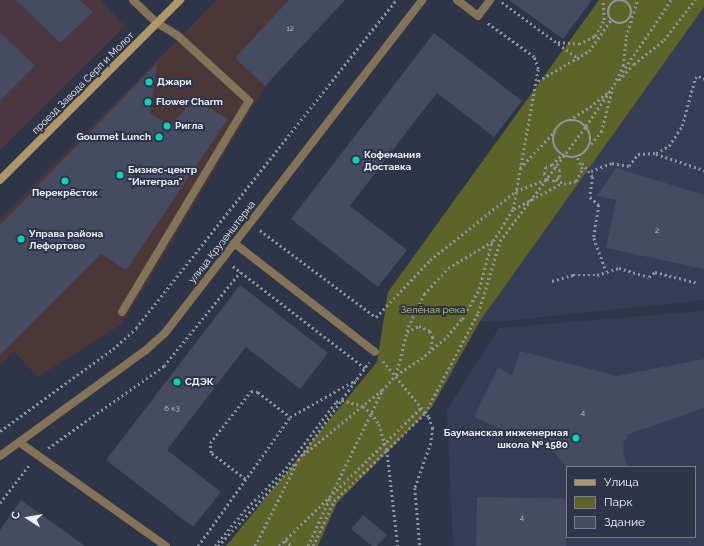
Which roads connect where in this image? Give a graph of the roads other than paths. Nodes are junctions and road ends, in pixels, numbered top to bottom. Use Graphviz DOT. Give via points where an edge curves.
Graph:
graph roads {
  1 [pos="132,0"];
  2 [pos="180,0"];
  3 [pos="422,0"];
  4 [pos="457,0"];
  5 [pos="490,0"];
  6 [pos="157,23"];
  7 [pos="0,180"];
  8 [pos="234,243"];
  9 [pos="122,312"];
  10 [pos="375,352"];
  11 [pos="19,442"];
  12 [pos="0,456"];
  13 [pos="166,546"];
  1 -- 6 [label="street"];
  2 -- 6 [label="street, проезд Завода Серп и Молот"];
  3 -- 8 [label="street, улица Крузенштерна"];
  4 -- 5 [label="street" via="478,16"];
  6 -- 7 [label="street, проезд Завода Серп и Молот"];
  6 -- 9 [label="street" via="177,35 249,101"];
  8 -- 10 [label="street"];
  8 -- 11 [label="street, улица Крузенштерна" via="158,341"];
  11 -- 12 [label="street, улица Крузенштерна"];
  11 -- 13 [label="street"];
}
